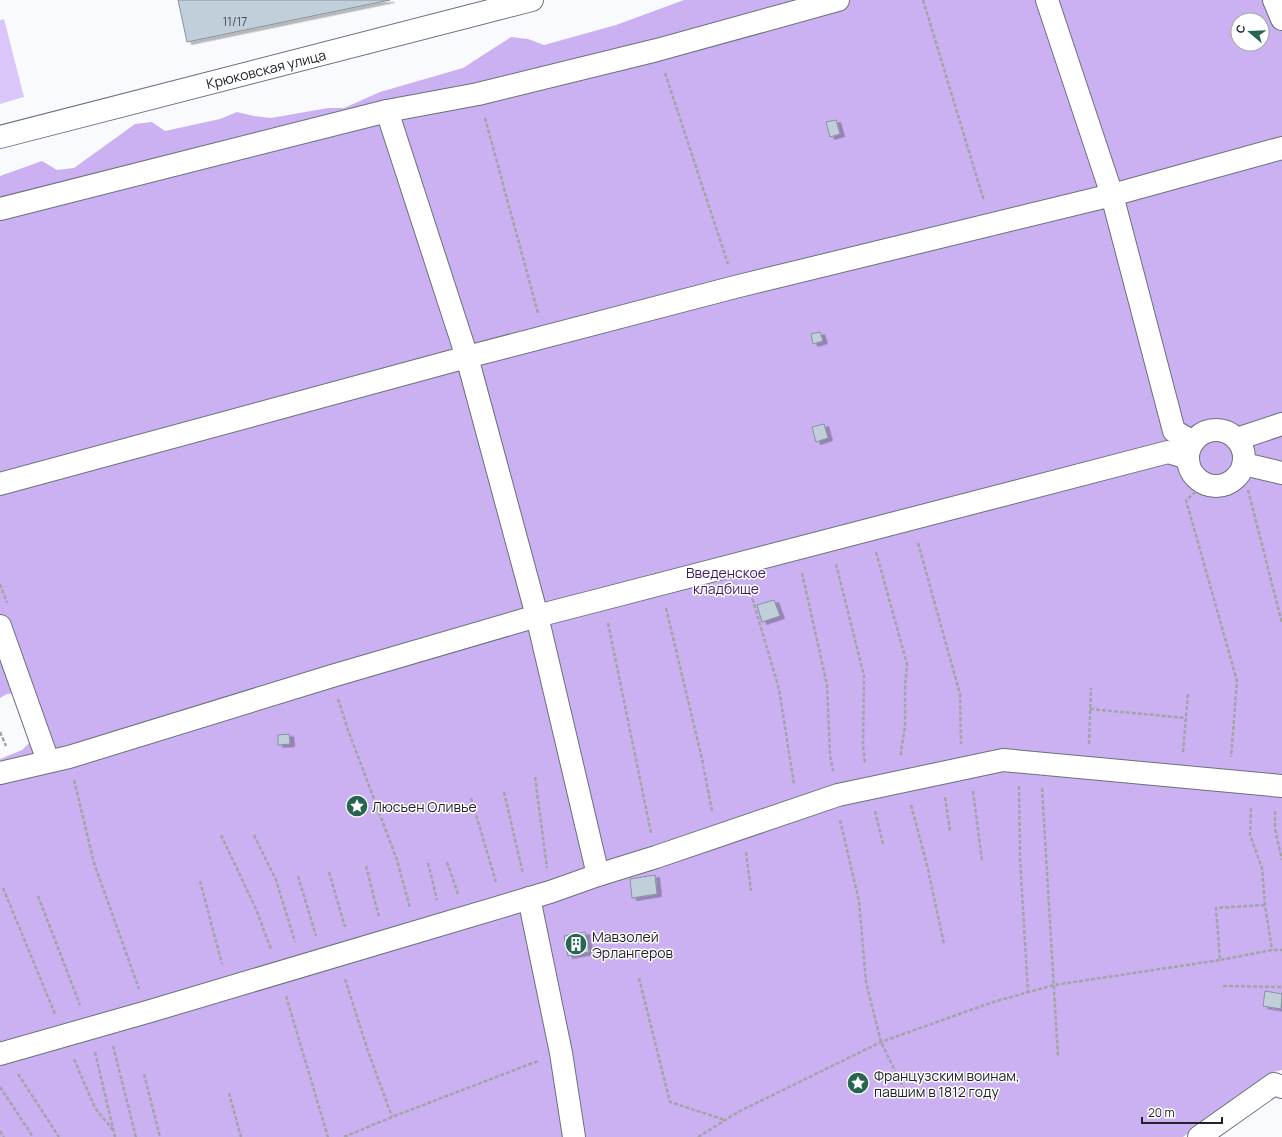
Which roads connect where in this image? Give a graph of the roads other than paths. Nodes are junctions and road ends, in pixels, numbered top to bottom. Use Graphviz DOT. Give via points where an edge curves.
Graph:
graph roads {
  1 [pos="532,0"];
  2 [pos="838,0"];
  3 [pos="1047,0"];
  4 [pos="1274,0"];
  5 [pos="1282,19"];
  6 [pos="387,112"];
  7 [pos="0,138"];
  8 [pos="1282,148"];
  9 [pos="1112,195"];
  10 [pos="0,209"];
  11 [pos="467,357"];
  12 [pos="1282,424"];
  13 [pos="1237,439"];
  14 [pos="1191,450"];
  15 [pos="1243,467"];
  16 [pos="1282,473"];
  17 [pos="0,484"];
  18 [pos="537,616"];
  19 [pos="0,626"];
  20 [pos="58,759"];
  21 [pos="0,773"];
  22 [pos="1279,786"];
  23 [pos="598,875"];
  24 [pos="529,898"];
  25 [pos="2,1053"];
  26 [pos="1282,1087"];
  27 [pos="574,1137"];
  28 [pos="1199,1137"];
  1 -- 7 [label="street, Крюковская улица"];
  2 -- 6 [label="street" via="657,50 478,94"];
  3 -- 9 [label="street"];
  4 -- 5 [label="street"];
  6 -- 10 [label="street"];
  6 -- 11 [label="street"];
  8 -- 9 [label="street"];
  9 -- 11 [label="street" via="735,287"];
  9 -- 14 [label="street" via="1174,431"];
  11 -- 17 [label="street"];
  11 -- 18 [label="street"];
  12 -- 13 [label="street"];
  13 -- 14 [label="street" via="1227,432 1206,432"];
  13 -- 15 [label="street" via="1244,453"];
  14 -- 15 [label="street" via="1190,469 1200,482 1205,484 1227,484 1236,478"];
  14 -- 18 [label="street" via="1168,452"];
  15 -- 16 [label="street"];
  18 -- 20 [label="street"];
  18 -- 23 [label="street"];
  19 -- 20 [label="street"];
  20 -- 21 [label="street"];
  22 -- 23 [label="street" via="1003,760 836,795"];
  23 -- 24 [label="street"];
  24 -- 25 [label="street"];
  24 -- 27 [label="street" via="561,1053"];
  26 -- 28 [label="street" via="1274,1084"];
}
